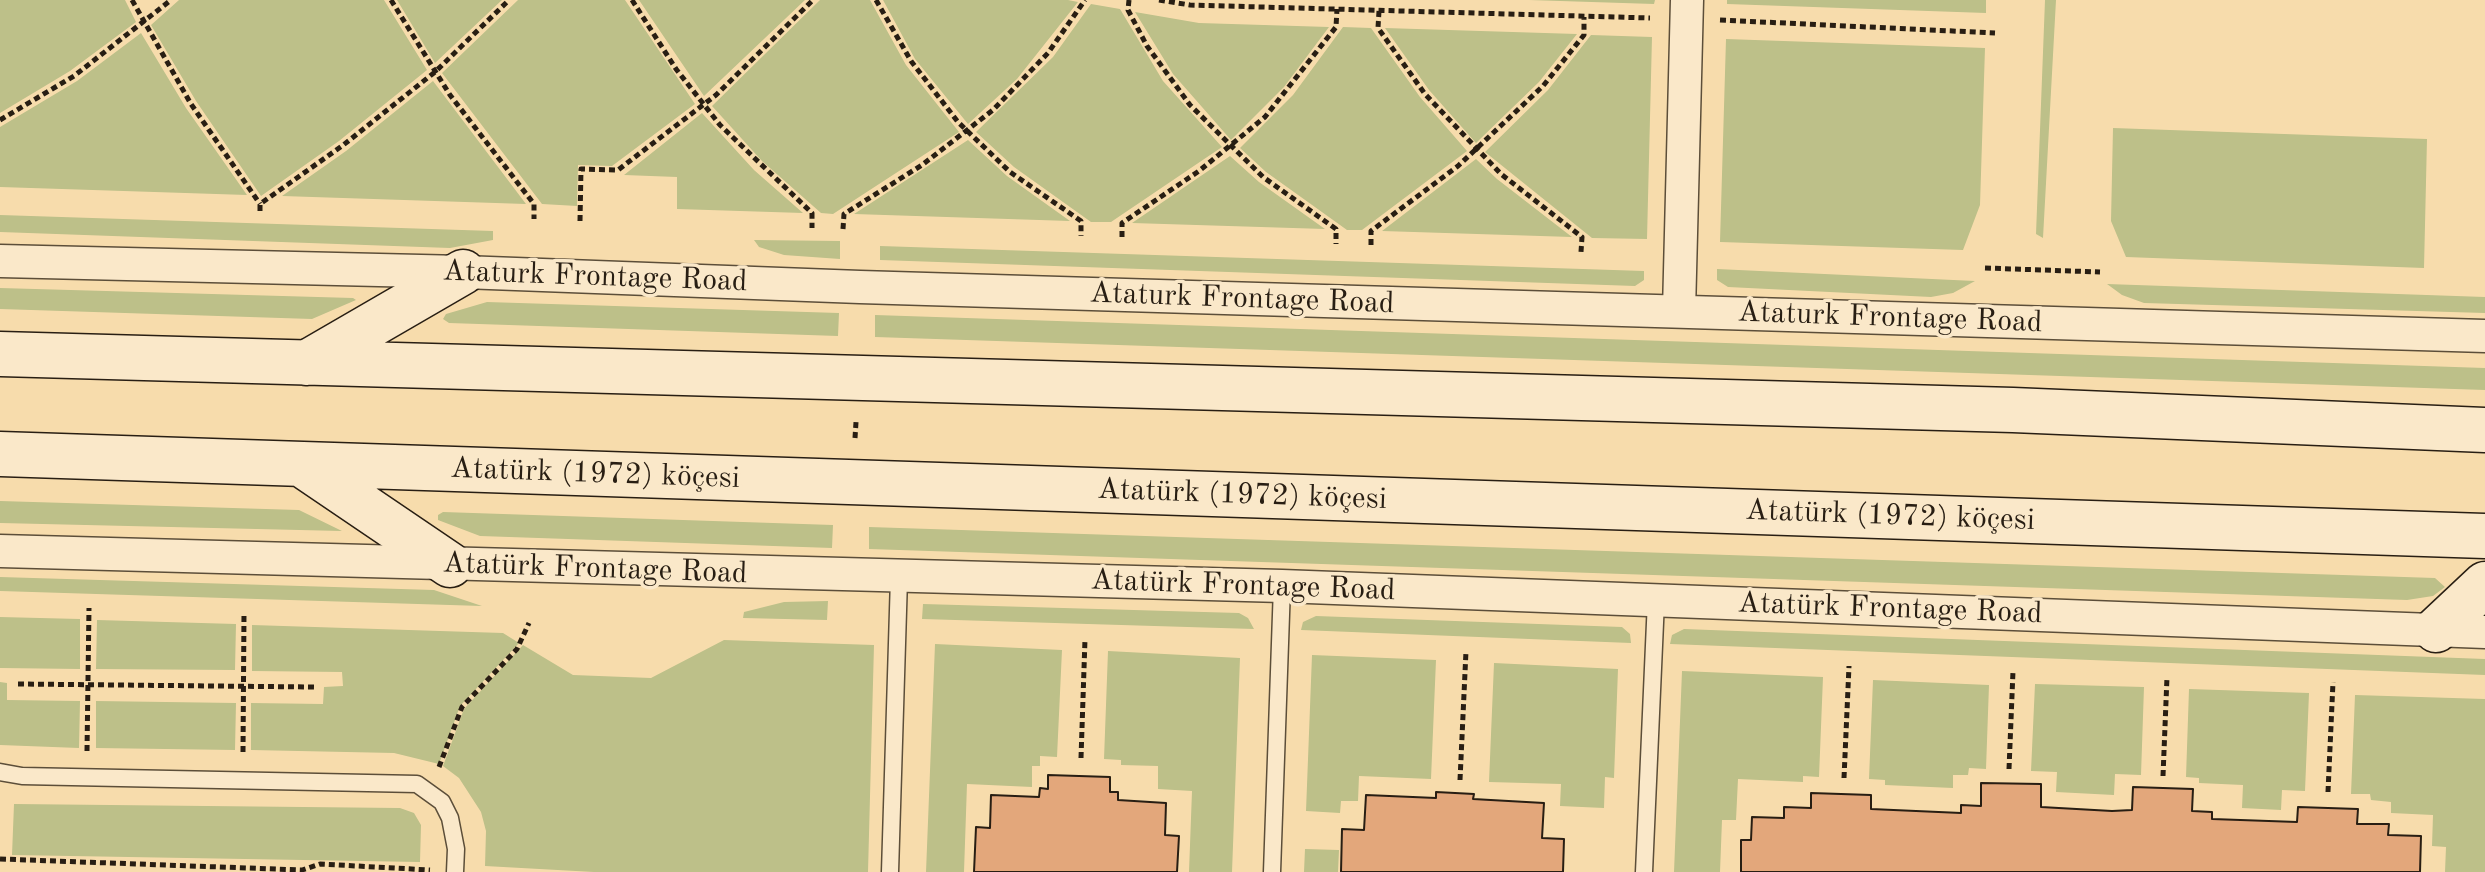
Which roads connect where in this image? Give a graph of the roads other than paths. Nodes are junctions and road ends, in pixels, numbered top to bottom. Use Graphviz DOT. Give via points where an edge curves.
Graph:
graph roads {
  1 [pos="1686,9"];
  2 [pos="0,261"];
  3 [pos="463,272"];
  4 [pos="1679,311"];
  5 [pos="2485,336"];
  6 [pos="0,354"];
  7 [pos="305,364"];
  8 [pos="2485,430"];
  9 [pos="0,454"];
  10 [pos="301,464"];
  11 [pos="2485,536"];
  12 [pos="0,551"];
  13 [pos="450,565"];
  14 [pos="899,578"];
  15 [pos="2485,584"];
  16 [pos="1282,586"];
  17 [pos="1656,600"];
  18 [pos="2436,630"];
  19 [pos="2485,632"];
  20 [pos="0,772"];
  21 [pos="455,872"];
  22 [pos="890,872"];
  23 [pos="1272,872"];
  24 [pos="1644,872"];
  1 -- 4 [label="street"];
  2 -- 3 [label="street, Ataturk Frontage Road"];
  3 -- 4 [label="street, Ataturk Frontage Road"];
  3 -- 7 [label="main road"];
  4 -- 5 [label="street, Ataturk Frontage Road"];
  6 -- 7 [label="main road"];
  7 -- 8 [label="main road" via="2013,410"];
  9 -- 10 [label="main road, Atatürk (1972) köçesi"];
  10 -- 11 [label="main road, Atatürk (1972) köçesi"];
  10 -- 13 [label="main road"];
  12 -- 13 [label="street, Atatürk Frontage Road"];
  13 -- 14 [label="street, Atatürk Frontage Road"];
  14 -- 16 [label="street, Atatürk Frontage Road"];
  14 -- 22 [label="lane"];
  15 -- 18 [label="main road"];
  16 -- 17 [label="street, Atatürk Frontage Road"];
  16 -- 23 [label="lane"];
  17 -- 18 [label="street, Atatürk Frontage Road"];
  17 -- 24 [label="lane"];
  18 -- 19 [label="street, Atatürk Frontage Road"];
  20 -- 21 [label="lane" via="417,784 442,802 450,818"];
}
